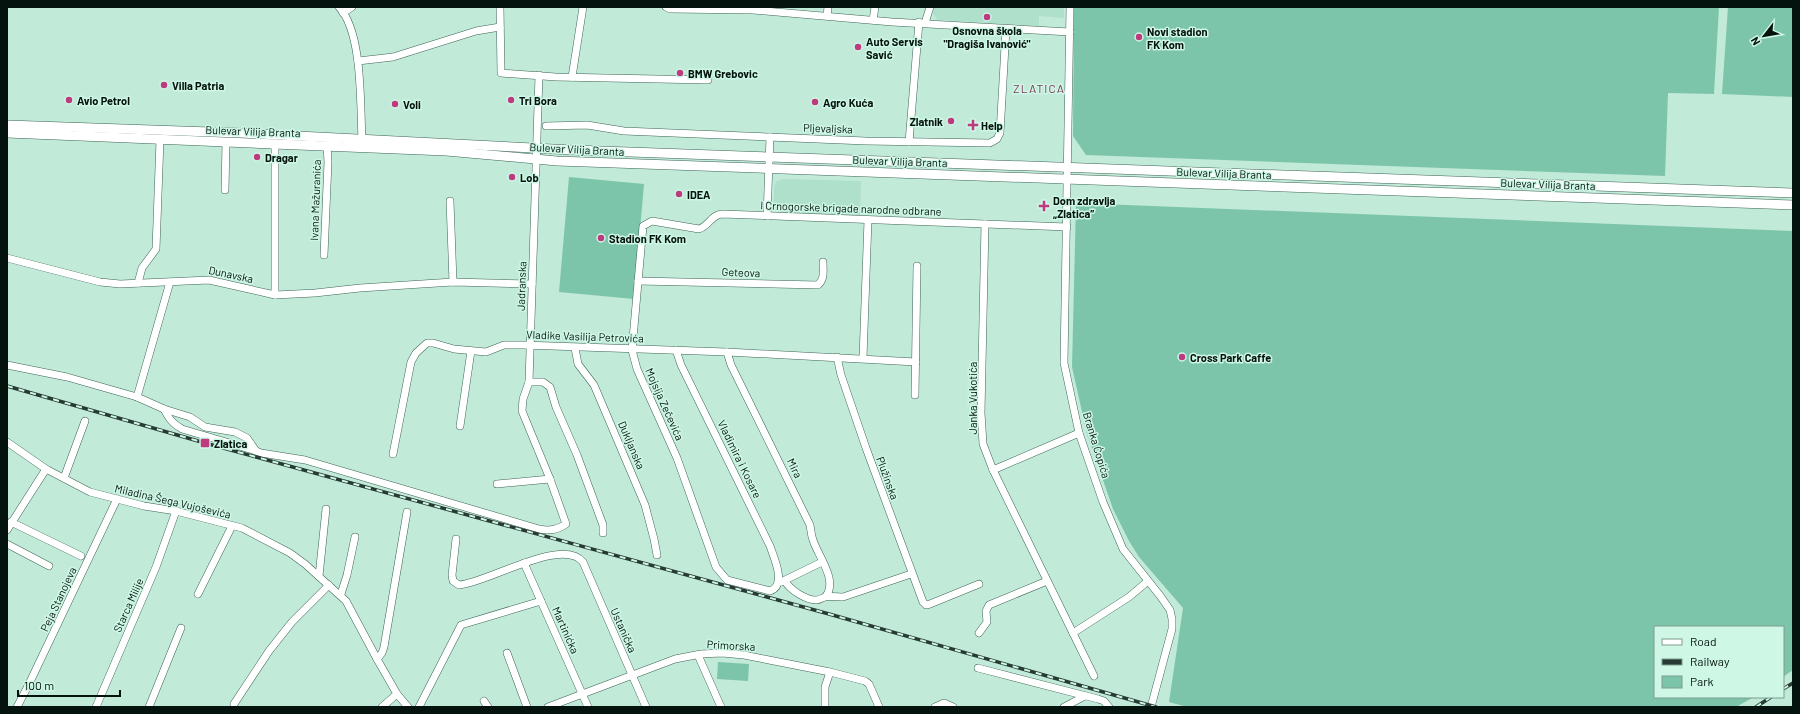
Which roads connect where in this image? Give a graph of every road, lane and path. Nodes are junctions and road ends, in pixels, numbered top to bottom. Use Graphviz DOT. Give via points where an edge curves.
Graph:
graph roads {
  1 [pos="352,7"];
  2 [pos="500,7"];
  3 [pos="583,7"];
  4 [pos="666,7"];
  5 [pos="828,7"];
  6 [pos="875,7"];
  7 [pos="930,7"];
  8 [pos="1070,7"];
  9 [pos="341,10"];
  10 [pos="794,11"];
  11 [pos="827,16"];
  12 [pos="873,20"];
  13 [pos="922,23"];
  14 [pos="500,27"];
  15 [pos="1006,29"];
  16 [pos="1070,32"];
  17 [pos="358,61"];
  18 [pos="539,75"];
  19 [pos="572,77"];
  20 [pos="708,80"];
  21 [pos="7,125"];
  22 [pos="546,126"];
  23 [pos="7,133"];
  24 [pos="770,137"];
  25 [pos="362,139"];
  26 [pos="160,140"];
  27 [pos="226,142"];
  28 [pos="909,142"];
  29 [pos="275,143"];
  30 [pos="327,146"];
  31 [pos="536,148"];
  32 [pos="770,157"];
  33 [pos="535,159"];
  34 [pos="1068,167"];
  35 [pos="769,169"];
  36 [pos="1068,179"];
  37 [pos="225,190"];
  38 [pos="1793,193"];
  39 [pos="450,201"];
  40 [pos="1793,205"];
  41 [pos="767,216"];
  42 [pos="868,220"];
  43 [pos="985,224"];
  44 [pos="643,226"];
  45 [pos="1067,227"];
  46 [pos="324,255"];
  47 [pos="7,258"];
  48 [pos="823,262"];
  49 [pos="917,266"];
  50 [pos="638,281"];
  51 [pos="170,282"];
  52 [pos="453,282"];
  53 [pos="138,283"];
  54 [pos="532,284"];
  55 [pos="275,295"];
  56 [pos="529,345"];
  57 [pos="575,348"];
  58 [pos="632,350"];
  59 [pos="676,350"];
  60 [pos="470,351"];
  61 [pos="727,352"];
  62 [pos="837,357"];
  63 [pos="863,358"];
  64 [pos="916,362"];
  65 [pos="7,365"];
  66 [pos="529,382"];
  67 [pos="915,395"];
  68 [pos="137,397"];
  69 [pos="164,409"];
  70 [pos="86,421"];
  71 [pos="460,426"];
  72 [pos="1080,434"];
  73 [pos="7,442"];
  74 [pos="256,451"];
  75 [pos="393,454"];
  76 [pos="46,469"];
  77 [pos="993,470"];
  78 [pos="64,478"];
  79 [pos="550,479"];
  80 [pos="497,484"];
  81 [pos="117,499"];
  82 [pos="326,509"];
  83 [pos="176,511"];
  84 [pos="407,512"];
  85 [pos="11,522"];
  86 [pos="232,526"];
  87 [pos="7,530"];
  88 [pos="603,532"];
  89 [pos="355,537"];
  90 [pos="456,539"];
  91 [pos="7,544"];
  92 [pos="657,555"];
  93 [pos="81,556"];
  94 [pos="822,562"];
  95 [pos="524,563"];
  96 [pos="49,566"];
  97 [pos="912,574"];
  98 [pos="318,576"];
  99 [pos="781,581"];
  100 [pos="1047,581"];
  101 [pos="1148,581"];
  102 [pos="979,584"];
  103 [pos="329,585"];
  104 [pos="198,594"];
  105 [pos="341,594"];
  106 [pos="826,596"];
  107 [pos="541,601"];
  108 [pos="181,628"];
  109 [pos="979,633"];
  110 [pos="1072,633"];
  111 [pos="506,653"];
  112 [pos="698,655"];
  113 [pos="377,659"];
  114 [pos="978,668"];
  115 [pos="830,672"];
  116 [pos="632,675"];
  117 [pos="1094,676"];
  118 [pos="397,694"];
  119 [pos="583,695"];
  120 [pos="1085,696"];
  121 [pos="234,704"];
  122 [pos="17,707"];
  123 [pos="96,707"];
  124 [pos="149,707"];
  125 [pos="382,707"];
  126 [pos="408,707"];
  127 [pos="420,707"];
  128 [pos="527,707"];
  129 [pos="548,707"];
  130 [pos="588,707"];
  131 [pos="646,707"];
  132 [pos="721,707"];
  133 [pos="825,707"];
  134 [pos="879,707"];
  135 [pos="935,707"];
  136 [pos="953,707"];
  137 [pos="1064,707"];
  138 [pos="1109,707"];
  139 [pos="1151,707"];
  1 -- 9 [label="street"];
  2 -- 14 [label="street"];
  3 -- 19 [label="street"];
  4 -- 10 [label="street"];
  5 -- 11 [label="street"];
  6 -- 12 [label="street"];
  7 -- 13 [label="street"];
  8 -- 16 [label="street, Branka Ćopića"];
  9 -- 17 [label="street" via="350,26"];
  10 -- 11 [label="street"];
  11 -- 12 [label="street"];
  12 -- 13 [label="street"];
  13 -- 15 [label="street"];
  13 -- 28 [label="street"];
  14 -- 17 [label="street" via="476,31 393,57"];
  14 -- 18 [label="street" via="501,73"];
  15 -- 16 [label="street"];
  15 -- 28 [label="street, Pljevaljska" via="1000,133 997,139 985,143"];
  16 -- 34 [label="street, Branka Ćopića"];
  17 -- 25 [label="street"];
  18 -- 19 [label="street"];
  18 -- 31 [label="street, Jadranska"];
  19 -- 20 [label="street"];
  21 -- 25 [label="main road, Bulevar Vilija Branta"];
  22 -- 24 [label="street, Pljevaljska" via="588,125 624,131"];
  23 -- 26 [label="main road, Bulevar Vilija Branta"];
  24 -- 28 [label="street, Pljevaljska"];
  24 -- 32 [label="street"];
  25 -- 31 [label="main road, Bulevar Vilija Branta"];
  26 -- 27 [label="main road, Bulevar Vilija Branta"];
  26 -- 53 [label="street" via="156,249 142,268"];
  27 -- 29 [label="main road, Bulevar Vilija Branta"];
  27 -- 37 [label="street"];
  29 -- 30 [label="main road, Bulevar Vilija Branta"];
  29 -- 55 [label="street"];
  30 -- 33 [label="main road, Bulevar Vilija Branta" via="464,152"];
  30 -- 46 [label="street, Ivana Mažuranića"];
  31 -- 32 [label="main road, Bulevar Vilija Branta"];
  31 -- 33 [label="street, Jadranska"];
  32 -- 34 [label="main road, Bulevar Vilija Branta"];
  32 -- 35 [label="street"];
  33 -- 35 [label="main road, Bulevar Vilija Branta"];
  33 -- 54 [label="street, Jadranska"];
  34 -- 36 [label="street, Branka Ćopića"];
  34 -- 38 [label="main road, Bulevar Vilija Branta"];
  35 -- 36 [label="main road, Bulevar Vilija Branta"];
  35 -- 41 [label="street"];
  36 -- 40 [label="main road, Bulevar Vilija Branta"];
  36 -- 45 [label="street, Branka Ćopića"];
  39 -- 52 [label="street"];
  41 -- 42 [label="street, I Crnogorske brigade narodne odbrane"];
  41 -- 44 [label="street, I Crnogorske brigade narodne odbrane" via="719,214 699,229 652,221"];
  42 -- 43 [label="street, I Crnogorske brigade narodne odbrane"];
  42 -- 63 [label="street"];
  43 -- 45 [label="street, I Crnogorske brigade narodne odbrane"];
  43 -- 77 [label="street, Janka Vukotića" via="981,413 983,444"];
  44 -- 50 [label="street, Mojsija Zečevića"];
  45 -- 72 [label="street, Branka Ćopića" via="1064,363"];
  47 -- 53 [label="street, Dunavska" via="100,282"];
  48 -- 50 [label="street, Geteova" via="822,282 818,286"];
  49 -- 64 [label="street"];
  50 -- 58 [label="street, Mojsija Zečevića"];
  51 -- 53 [label="street, Dunavska"];
  51 -- 55 [label="street, Dunavska" via="209,280"];
  51 -- 68 [label="street"];
  52 -- 54 [label="street, Dunavska"];
  52 -- 55 [label="street, Dunavska"];
  54 -- 56 [label="street, Jadranska"];
  56 -- 57 [label="street, Vladike Vasilija Petrovića"];
  56 -- 60 [label="street, Vladike Vasilija Petrovića" via="504,345 486,352"];
  56 -- 66 [label="street, Jadranska"];
  57 -- 58 [label="street, Vladike Vasilija Petrovića"];
  57 -- 92 [label="street, Dukljanska" via="578,364 594,385 642,498"];
  58 -- 59 [label="street, Vladike Vasilija Petrovića"];
  58 -- 99 [label="street, Mojsija Zečevića" via="637,370 677,458 714,563 720,573 727,580 770,590"];
  59 -- 61 [label="street, Vladike Vasilija Petrovića"];
  59 -- 99 [label="street, Vladimira i Kosare" via="764,534"];
  60 -- 71 [label="street"];
  60 -- 75 [label="street, Vladike Vasilija Petrovića" via="430,343 416,353 408,376"];
  61 -- 62 [label="street, Vladike Vasilija Petrovića"];
  61 -- 94 [label="street, Mira" via="731,365 808,520 812,539"];
  62 -- 63 [label="street, Vladike Vasilija Petrovića"];
  62 -- 97 [label="street, Plužinska" via="851,404"];
  63 -- 64 [label="street, Vladike Vasilija Petrovića"];
  64 -- 67 [label="street"];
  65 -- 68 [label="street"];
  66 -- 79 [label="street, Jadranska" via="522,411"];
  66 -- 88 [label="street" via="543,382 550,387 598,510"];
  68 -- 69 [label="street"];
  69 -- 74 [label="street" via="190,417 205,427 235,432 247,438"];
  69 -- 74 [label="street" via="168,419 182,429"];
  70 -- 78 [label="street"];
  72 -- 77 [label="street"];
  72 -- 101 [label="street, Branka Ćopića" via="1118,540"];
  73 -- 76 [label="street, Miladina Šega Vujoševića"];
  74 -- 79 [label="street, Jadranska" via="305,460 548,531 566,524"];
  76 -- 78 [label="street, Miladina Šega Vujoševića"];
  76 -- 85 [label="street"];
  77 -- 100 [label="street, Janka Vukotića"];
  78 -- 81 [label="street, Miladina Šega Vujoševića" via="90,492"];
  79 -- 80 [label="street"];
  81 -- 83 [label="street, Miladina Šega Vujoševića"];
  81 -- 122 [label="street, Peja Stanojeva"];
  82 -- 98 [label="street"];
  83 -- 86 [label="street, Miladina Šega Vujoševića"];
  83 -- 123 [label="street, Starca Milije" via="156,567"];
  84 -- 113 [label="street" via="384,647"];
  85 -- 87 [label="street"];
  85 -- 93 [label="street"];
  86 -- 98 [label="street, Miladina Šega Vujoševića" via="242,528 281,548 299,559"];
  86 -- 104 [label="street"];
  89 -- 105 [label="street"];
  90 -- 95 [label="street" via="452,575 453,581 457,584 481,580"];
  91 -- 96 [label="street"];
  94 -- 99 [label="street"];
  94 -- 106 [label="street, Mira" via="829,580 829,591"];
  95 -- 107 [label="street, Martinićka"];
  95 -- 116 [label="street, Ustanička" via="552,554 574,555 582,562"];
  97 -- 102 [label="street, Plužinska" via="925,604"];
  97 -- 106 [label="street" via="843,597"];
  98 -- 103 [label="street, Miladina Šega Vujoševića"];
  99 -- 106 [label="street" via="811,599 818,600"];
  100 -- 109 [label="street" via="989,605 986,611 987,622"];
  100 -- 110 [label="street, Janka Vukotića"];
  101 -- 110 [label="street" via="1129,597"];
  101 -- 139 [label="street, Branka Ćopića" via="1162,597 1172,619 1172,630"];
  103 -- 105 [label="street, Miladina Šega Vujoševića"];
  103 -- 121 [label="street" via="292,622 269,651"];
  105 -- 113 [label="street, Miladina Šega Vujoševića" via="349,604"];
  107 -- 119 [label="street, Martinićka"];
  107 -- 127 [label="street" via="461,625"];
  108 -- 124 [label="street"];
  110 -- 117 [label="street, Janka Vukotića"];
  111 -- 128 [label="street"];
  112 -- 115 [label="street, Primorska" via="744,655"];
  112 -- 116 [label="street, Primorska" via="675,659"];
  112 -- 132 [label="street"];
  113 -- 118 [label="street, Miladina Šega Vujoševića"];
  114 -- 120 [label="street"];
  115 -- 133 [label="street" via="825,687"];
  115 -- 134 [label="street, Primorska" via="867,682"];
  116 -- 119 [label="street, Primorska"];
  116 -- 131 [label="street, Ustanička"];
  118 -- 125 [label="street"];
  118 -- 126 [label="street, Miladina Šega Vujoševića"];
  119 -- 129 [label="street, Primorska"];
  119 -- 130 [label="street, Martinićka"];
  120 -- 137 [label="street"];
  120 -- 138 [label="street" via="1104,701"];
  135 -- 136 [label="street" via="944,703"];
}
